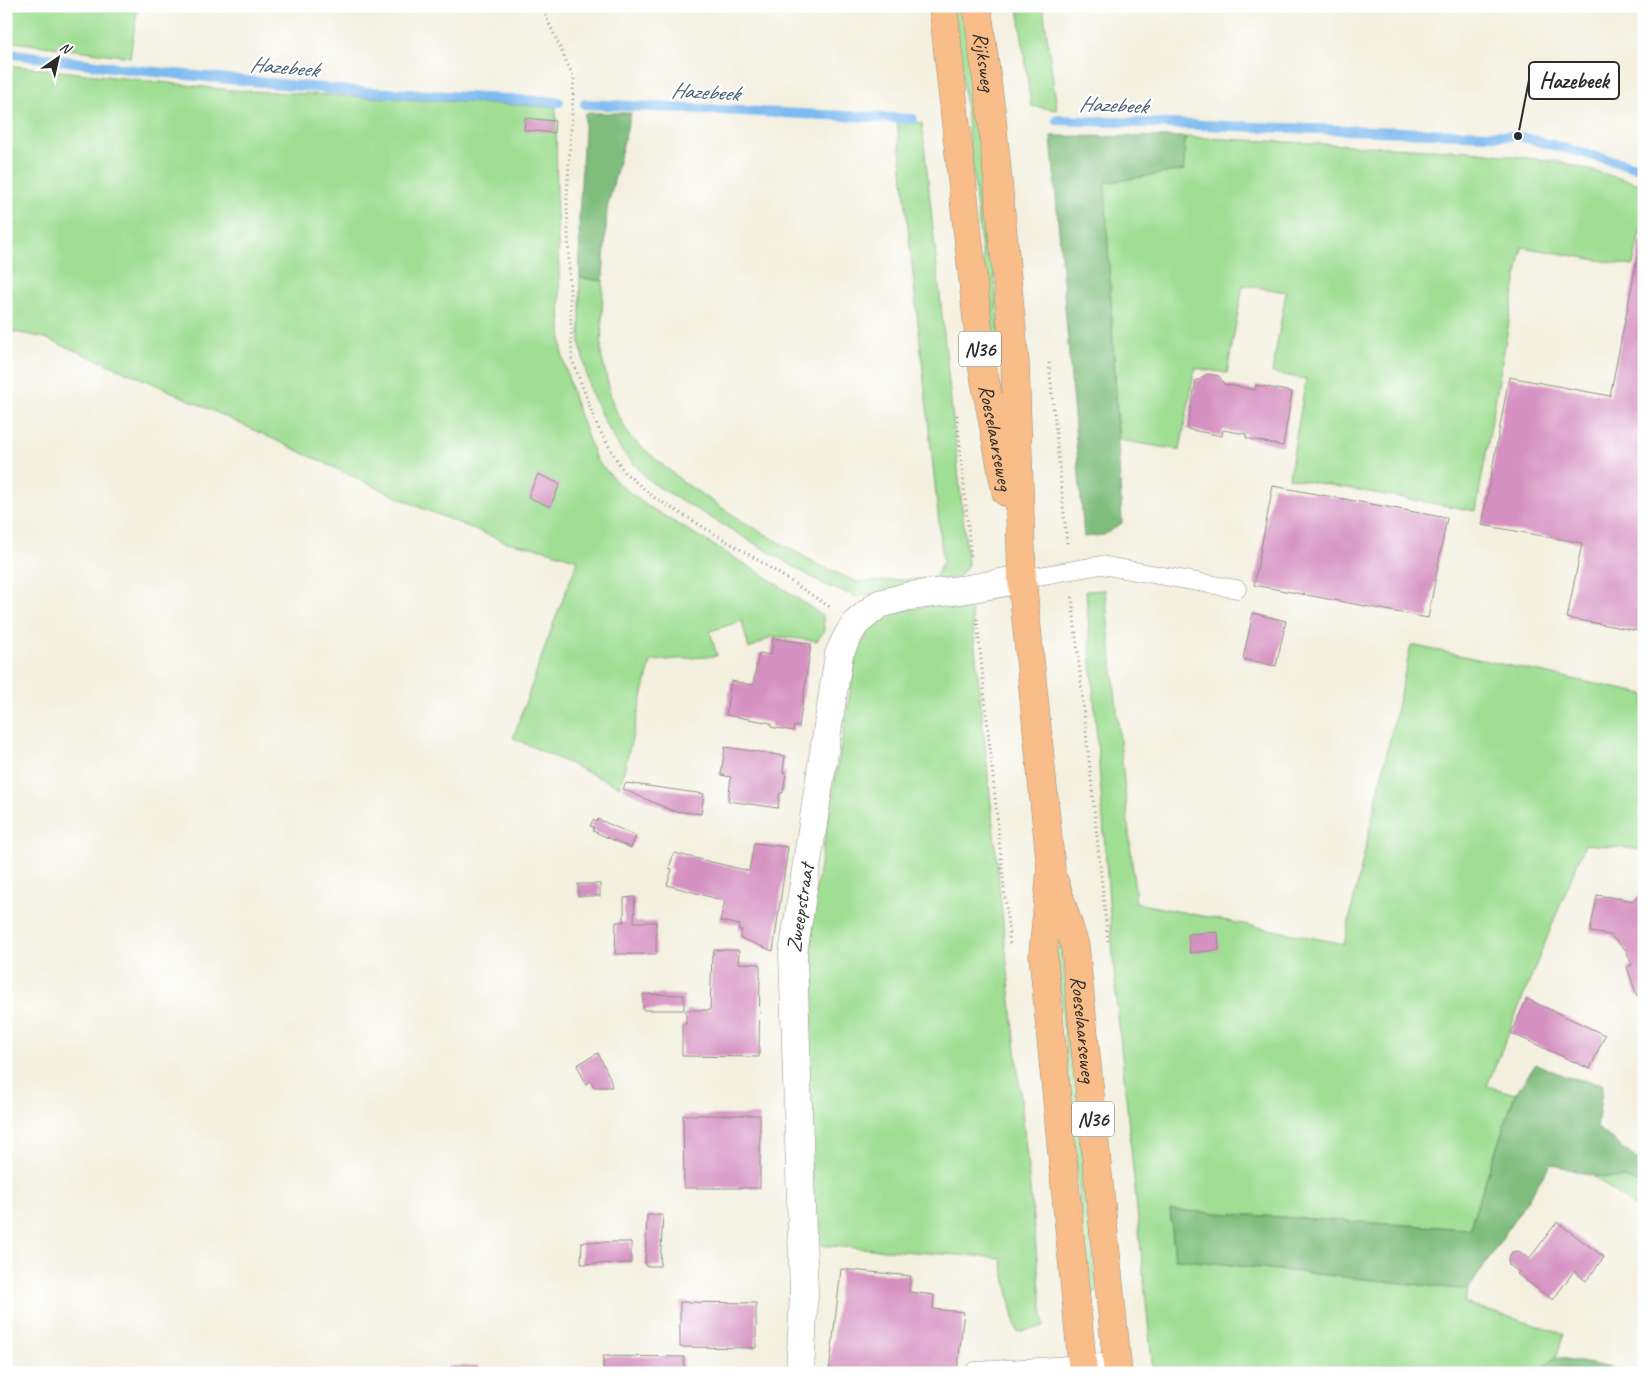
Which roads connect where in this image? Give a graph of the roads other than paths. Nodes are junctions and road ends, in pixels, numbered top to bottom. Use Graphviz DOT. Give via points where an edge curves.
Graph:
graph roads {
  1 [pos="944,6"];
  2 [pos="977,6"];
  3 [pos="956,117"];
  4 [pos="992,118"];
  5 [pos="1022,579"];
  6 [pos="1237,589"];
  7 [pos="1051,869"];
  8 [pos="1117,1367"];
  9 [pos="1082,1368"];
  10 [pos="975,1371"];
  11 [pos="800,1373"];
  1 -- 3 [label="main road, Rijksweg / N36"];
  2 -- 4 [label="main road, Rijksweg / N36"];
  3 -- 5 [label="main road, Roeselaarseweg / N36" via="982,364"];
  4 -- 5 [label="main road, Roeselaarseweg / N36" via="1015,362"];
  5 -- 6 [label="lane" via="1101,565"];
  5 -- 7 [label="main road, Roeselaarseweg / N36"];
  5 -- 11 [label="street, Zweepstraat" via="909,596 879,604 856,623 839,654 793,954 804,1294"];
  7 -- 8 [label="main road, Roeselaarseweg / N36" via="1075,946"];
  7 -- 9 [label="main road, Roeselaarseweg / N36" via="1043,954"];
  8 -- 9 [label="lane"];
  9 -- 10 [label="lane"];
}
